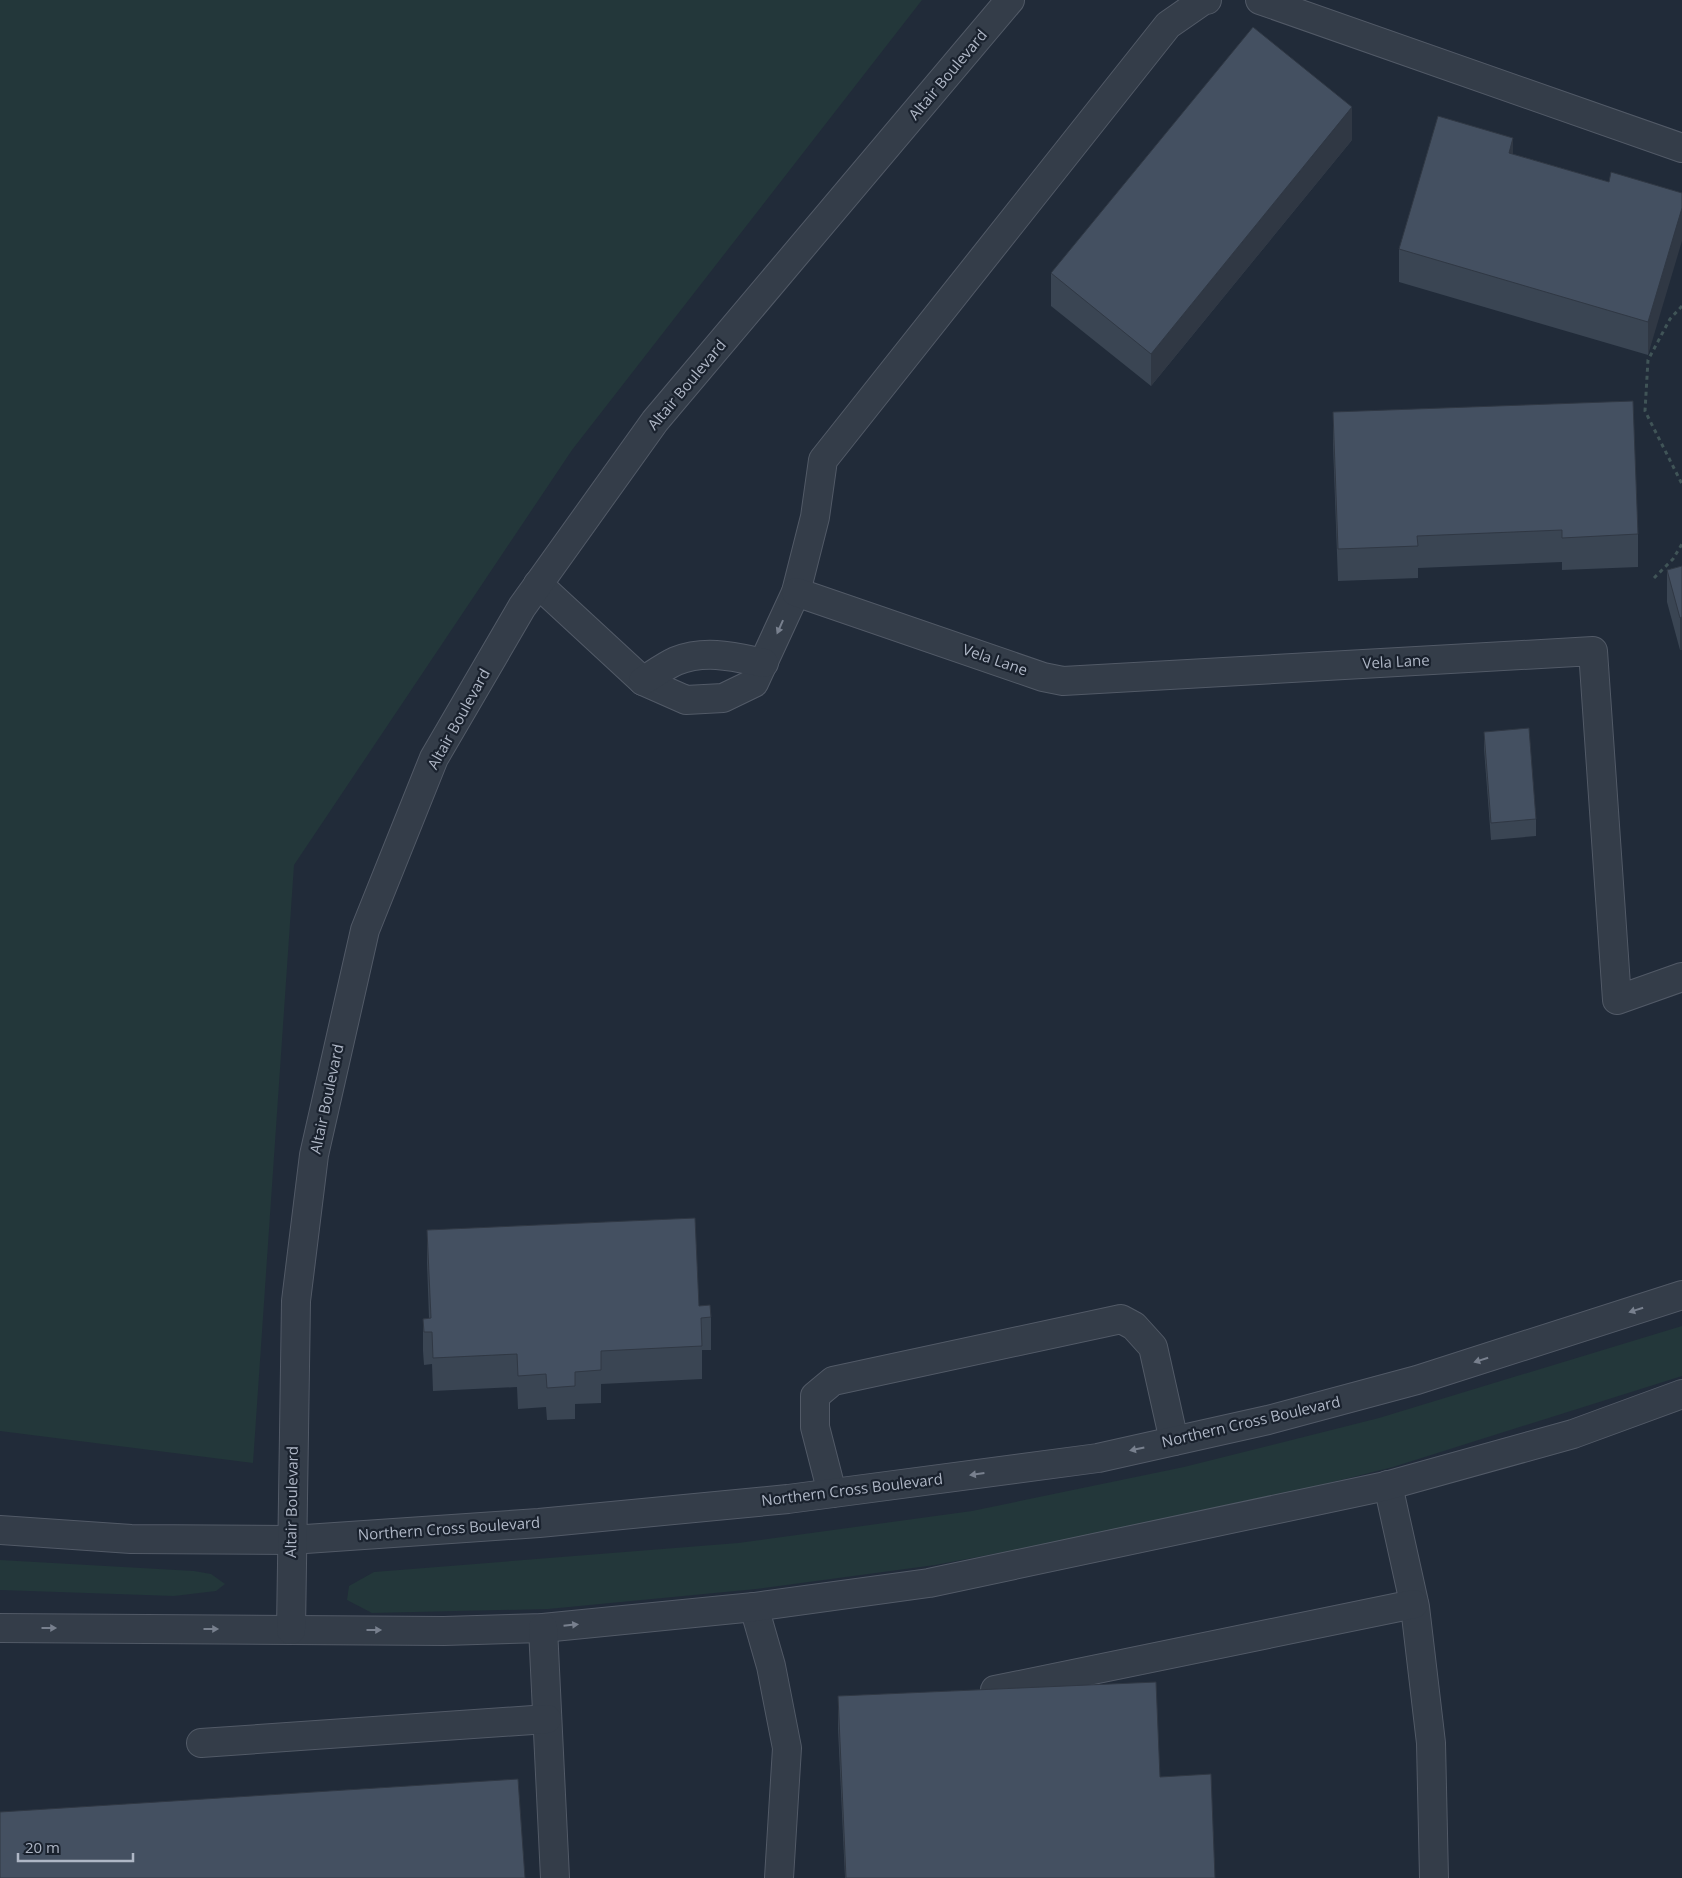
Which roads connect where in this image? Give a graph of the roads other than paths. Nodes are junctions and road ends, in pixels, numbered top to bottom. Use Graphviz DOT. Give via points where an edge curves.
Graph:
graph roads {
  1 [pos="1010,0"];
  2 [pos="1207,0"];
  3 [pos="1260,0"];
  4 [pos="1682,148"];
  5 [pos="538,584"];
  6 [pos="796,592"];
  7 [pos="764,662"];
  8 [pos="643,681"];
  9 [pos="1682,977"];
  10 [pos="1682,1295"];
  11 [pos="1682,1394"];
  12 [pos="1174,1441"];
  13 [pos="1388,1485"];
  14 [pos="832,1493"];
  15 [pos="0,1530"];
  16 [pos="291,1540"];
  17 [pos="1414,1604"];
  18 [pos="754,1607"];
  19 [pos="0,1628"];
  20 [pos="543,1628"];
  21 [pos="291,1630"];
  22 [pos="995,1690"];
  23 [pos="547,1719"];
  24 [pos="201,1743"];
  25 [pos="555,1878"];
  26 [pos="779,1878"];
  27 [pos="1434,1878"];
  1 -- 5 [label="street, Altair Boulevard" via="655,421"];
  2 -- 6 [label="street" via="1168,25 823,460 816,517"];
  3 -- 4 [label="street"];
  5 -- 8 [label="street"];
  5 -- 16 [label="street, Altair Boulevard" via="434,758 365,930 314,1155 296,1300"];
  6 -- 7 [label="street, one-way"];
  6 -- 9 [label="street, Vela Lane" via="1042,677 1063,681 1593,651 1617,1000"];
  7 -- 8 [label="street" via="720,654 694,655 675,661"];
  7 -- 8 [label="street" via="754,684 723,698 686,700"];
  10 -- 12 [label="street, Northern Cross Boulevard, one-way" via="1417,1380 1268,1420"];
  11 -- 13 [label="street" via="1573,1434"];
  12 -- 14 [label="street, Northern Cross Boulevard, one-way" via="1098,1458"];
  12 -- 14 [label="street" via="1153,1347 1134,1326 1120,1319 833,1381 814,1396 815,1427"];
  13 -- 17 [label="street"];
  13 -- 18 [label="street" via="929,1583"];
  14 -- 16 [label="street, Northern Cross Boulevard" via="539,1523"];
  15 -- 16 [label="street, Northern Cross Boulevard" via="131,1539"];
  16 -- 21 [label="street, Altair Boulevard"];
  17 -- 22 [label="street"];
  17 -- 27 [label="street" via="1431,1743"];
  20 -- 18 [label="street, one-way"];
  18 -- 26 [label="street" via="771,1666 786,1748"];
  19 -- 21 [label="street, one-way"];
  21 -- 20 [label="street, one-way"];
  20 -- 23 [label="street"];
  23 -- 24 [label="street"];
  23 -- 25 [label="street"];
}
